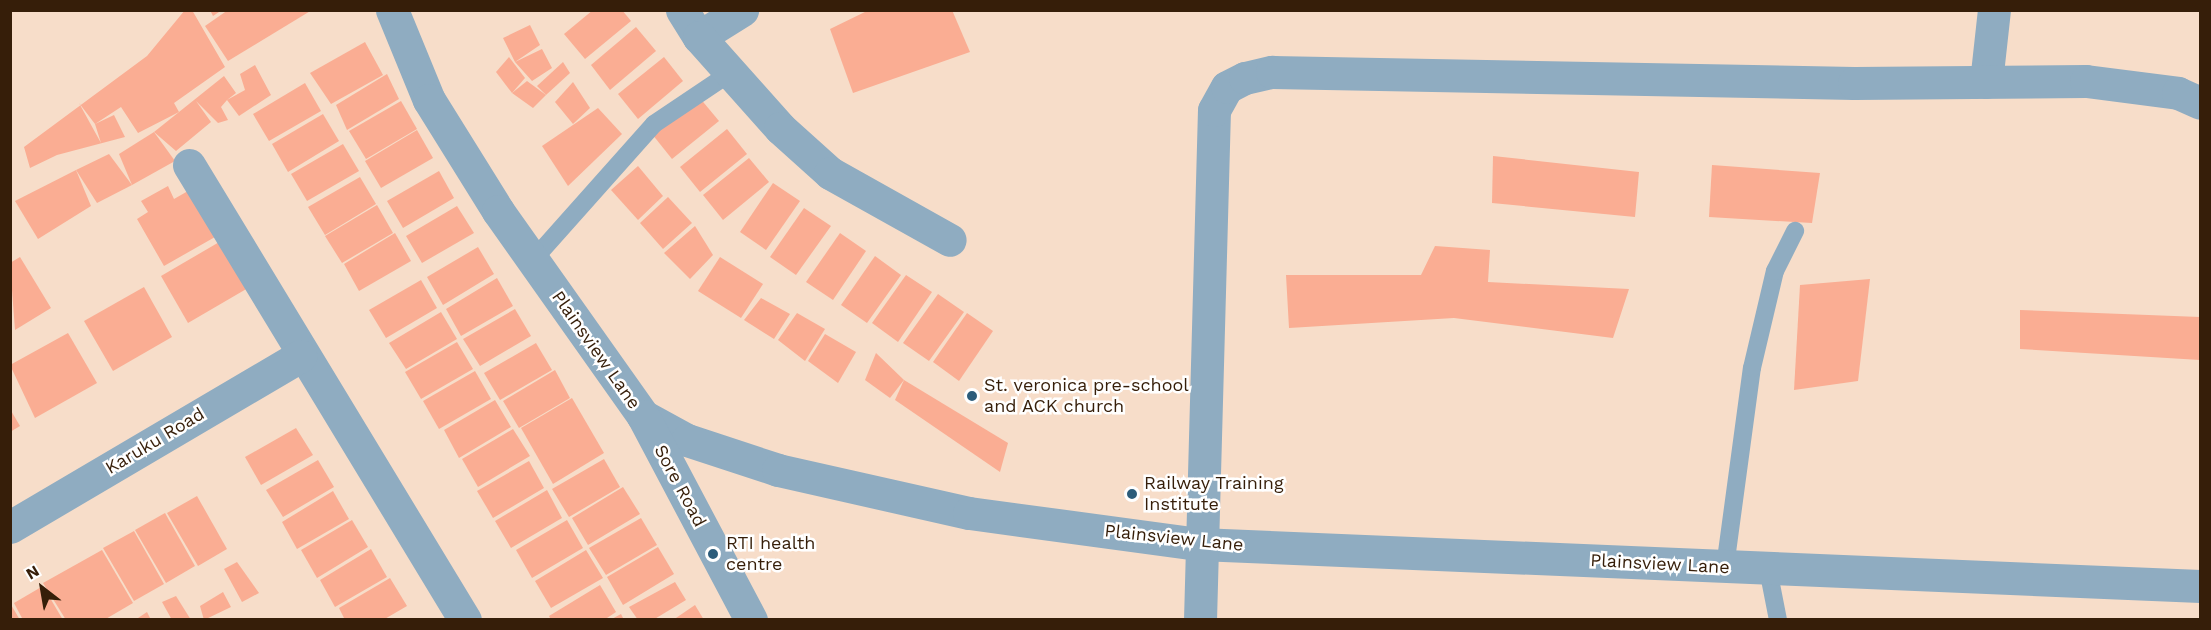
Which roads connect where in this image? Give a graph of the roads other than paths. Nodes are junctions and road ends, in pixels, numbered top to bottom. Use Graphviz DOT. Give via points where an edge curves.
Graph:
graph roads {
  1 [pos="392,10"];
  2 [pos="742,10"];
  3 [pos="1994,10"];
  4 [pos="691,24"];
  5 [pos="729,73"];
  6 [pos="1986,82"];
  7 [pos="2200,103"];
  8 [pos="189,165"];
  9 [pos="1795,231"];
  10 [pos="950,240"];
  11 [pos="533,260"];
  12 [pos="300,356"];
  13 [pos="643,416"];
  14 [pos="10,527"];
  15 [pos="1199,543"];
  16 [pos="1725,567"];
  17 [pos="1768,568"];
  18 [pos="2200,586"];
  19 [pos="465,620"];
  20 [pos="751,620"];
  21 [pos="1200,620"];
  22 [pos="1778,620"];
  1 -- 11 [label="street, Plainsview Lane" via="429,100"];
  2 -- 4 [label="street"];
  3 -- 6 [label="street"];
  4 -- 5 [label="street"];
  5 -- 10 [label="street" via="830,173"];
  5 -- 11 [label="lane" via="654,124"];
  6 -- 7 [label="street" via="2086,81 2178,93"];
  6 -- 15 [label="street" via="1272,72 1227,87 1214,110"];
  8 -- 12 [label="street"];
  9 -- 16 [label="lane" via="1775,271 1752,368"];
  11 -- 13 [label="street, Plainsview Lane"];
  12 -- 14 [label="street, Karuku Road"];
  12 -- 19 [label="street"];
  13 -- 15 [label="street, Plainsview Lane" via="687,440 830,484 969,513"];
  13 -- 20 [label="street, Sore Road"];
  15 -- 16 [label="street, Plainsview Lane"];
  15 -- 21 [label="street"];
  16 -- 17 [label="street, Plainsview Lane"];
  17 -- 18 [label="street, Plainsview Lane"];
  17 -- 22 [label="lane"];
}
